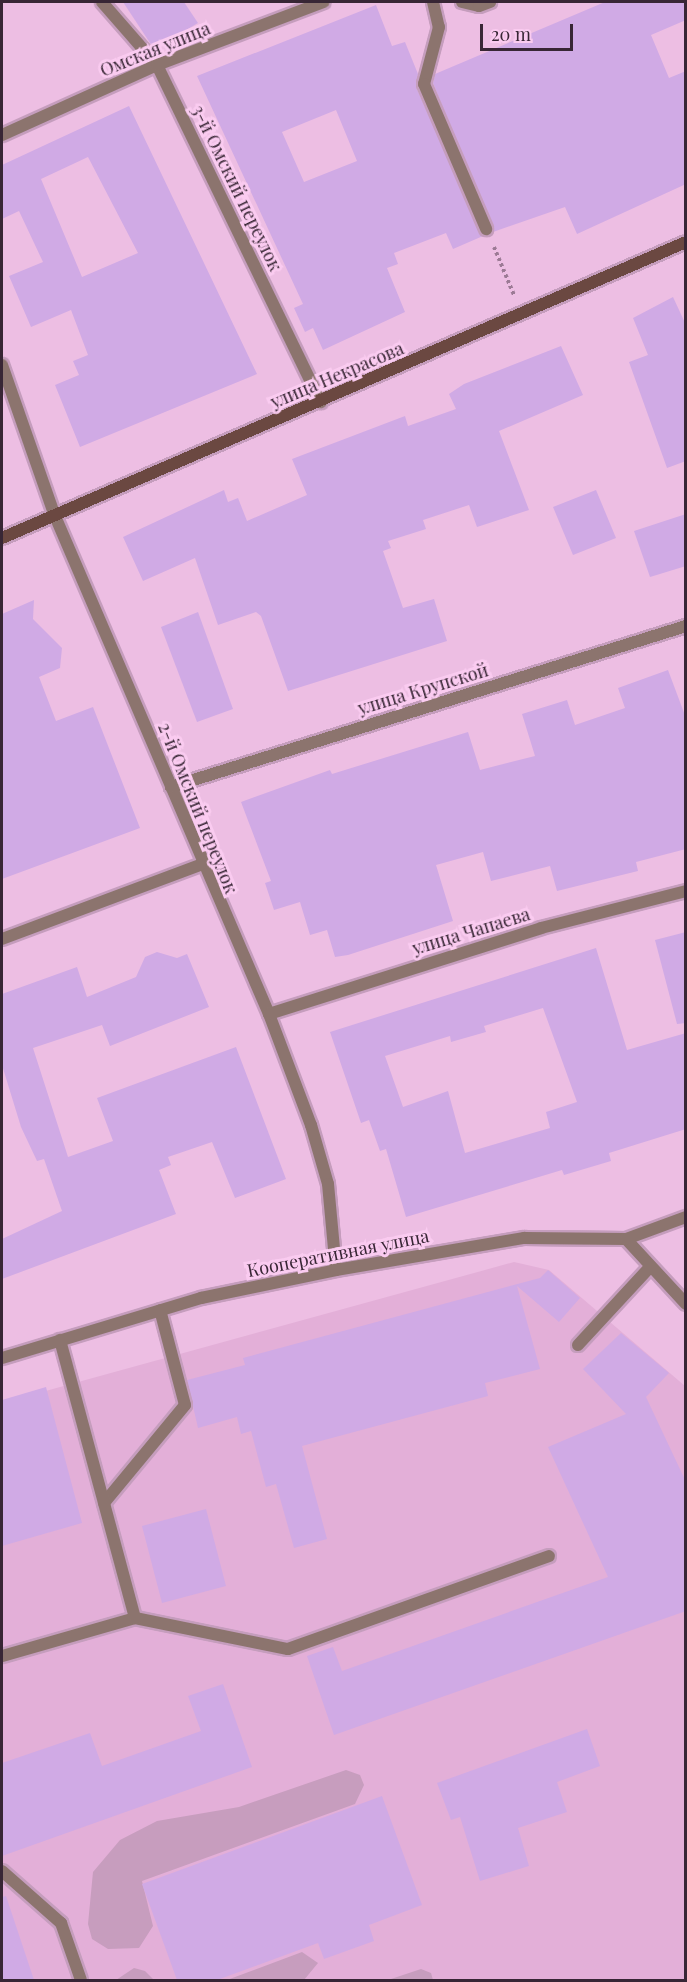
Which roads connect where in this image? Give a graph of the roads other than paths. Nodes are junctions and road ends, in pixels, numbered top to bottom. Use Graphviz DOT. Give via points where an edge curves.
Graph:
graph roads {
  1 [pos="102,2"];
  2 [pos="324,2"];
  3 [pos="433,2"];
  4 [pos="462,2"];
  5 [pos="490,2"];
  6 [pos="157,65"];
  7 [pos="2,135"];
  8 [pos="486,229"];
  9 [pos="686,242"];
  10 [pos="2,365"];
  11 [pos="321,402"];
  12 [pos="55,516"];
  13 [pos="2,538"];
  14 [pos="686,626"];
  15 [pos="171,787"];
  16 [pos="200,865"];
  17 [pos="686,891"];
  18 [pos="2,939"];
  19 [pos="269,1014"];
  20 [pos="686,1217"];
  21 [pos="626,1239"];
  22 [pos="649,1268"];
  23 [pos="336,1270"];
  24 [pos="686,1304"];
  25 [pos="160,1310"];
  26 [pos="60,1340"];
  27 [pos="578,1345"];
  28 [pos="2,1358"];
  29 [pos="104,1503"];
  30 [pos="549,1556"];
  31 [pos="135,1618"];
  32 [pos="2,1656"];
  33 [pos="2,1871"];
  34 [pos="81,1980"];
  1 -- 6 [label="street, 3-й Омский переулок"];
  2 -- 6 [label="street, Омская улица"];
  3 -- 8 [label="street" via="439,27 424,84"];
  4 -- 5 [label="street" via="479,6"];
  6 -- 7 [label="street, Омская улица"];
  6 -- 11 [label="street, 3-й Омский переулок"];
  9 -- 11 [label="street, улица Некрасова"];
  10 -- 12 [label="street, 2-й Омский переулок"];
  11 -- 12 [label="street, улица Некрасова"];
  12 -- 13 [label="street, улица Некрасова"];
  12 -- 15 [label="street, 2-й Омский переулок"];
  14 -- 15 [label="street, улица Крупской"];
  15 -- 16 [label="street, 2-й Омский переулок"];
  16 -- 18 [label="street"];
  16 -- 19 [label="street, 2-й Омский переулок"];
  17 -- 19 [label="street, улица Чапаева" via="542,928"];
  19 -- 23 [label="street, 2-й Омский переулок" via="328,1184"];
  20 -- 21 [label="street, Кооперативная улица"];
  21 -- 22 [label="street"];
  21 -- 23 [label="street, Кооперативная улица" via="524,1238"];
  22 -- 24 [label="street"];
  22 -- 27 [label="street"];
  23 -- 25 [label="street, Кооперативная улица"];
  25 -- 26 [label="street, Кооперативная улица"];
  25 -- 29 [label="street" via="185,1405"];
  26 -- 28 [label="street, Кооперативная улица"];
  26 -- 29 [label="street"];
  29 -- 31 [label="street"];
  30 -- 31 [label="street" via="288,1648"];
  31 -- 32 [label="street"];
  33 -- 34 [label="street" via="61,1923"];
}
